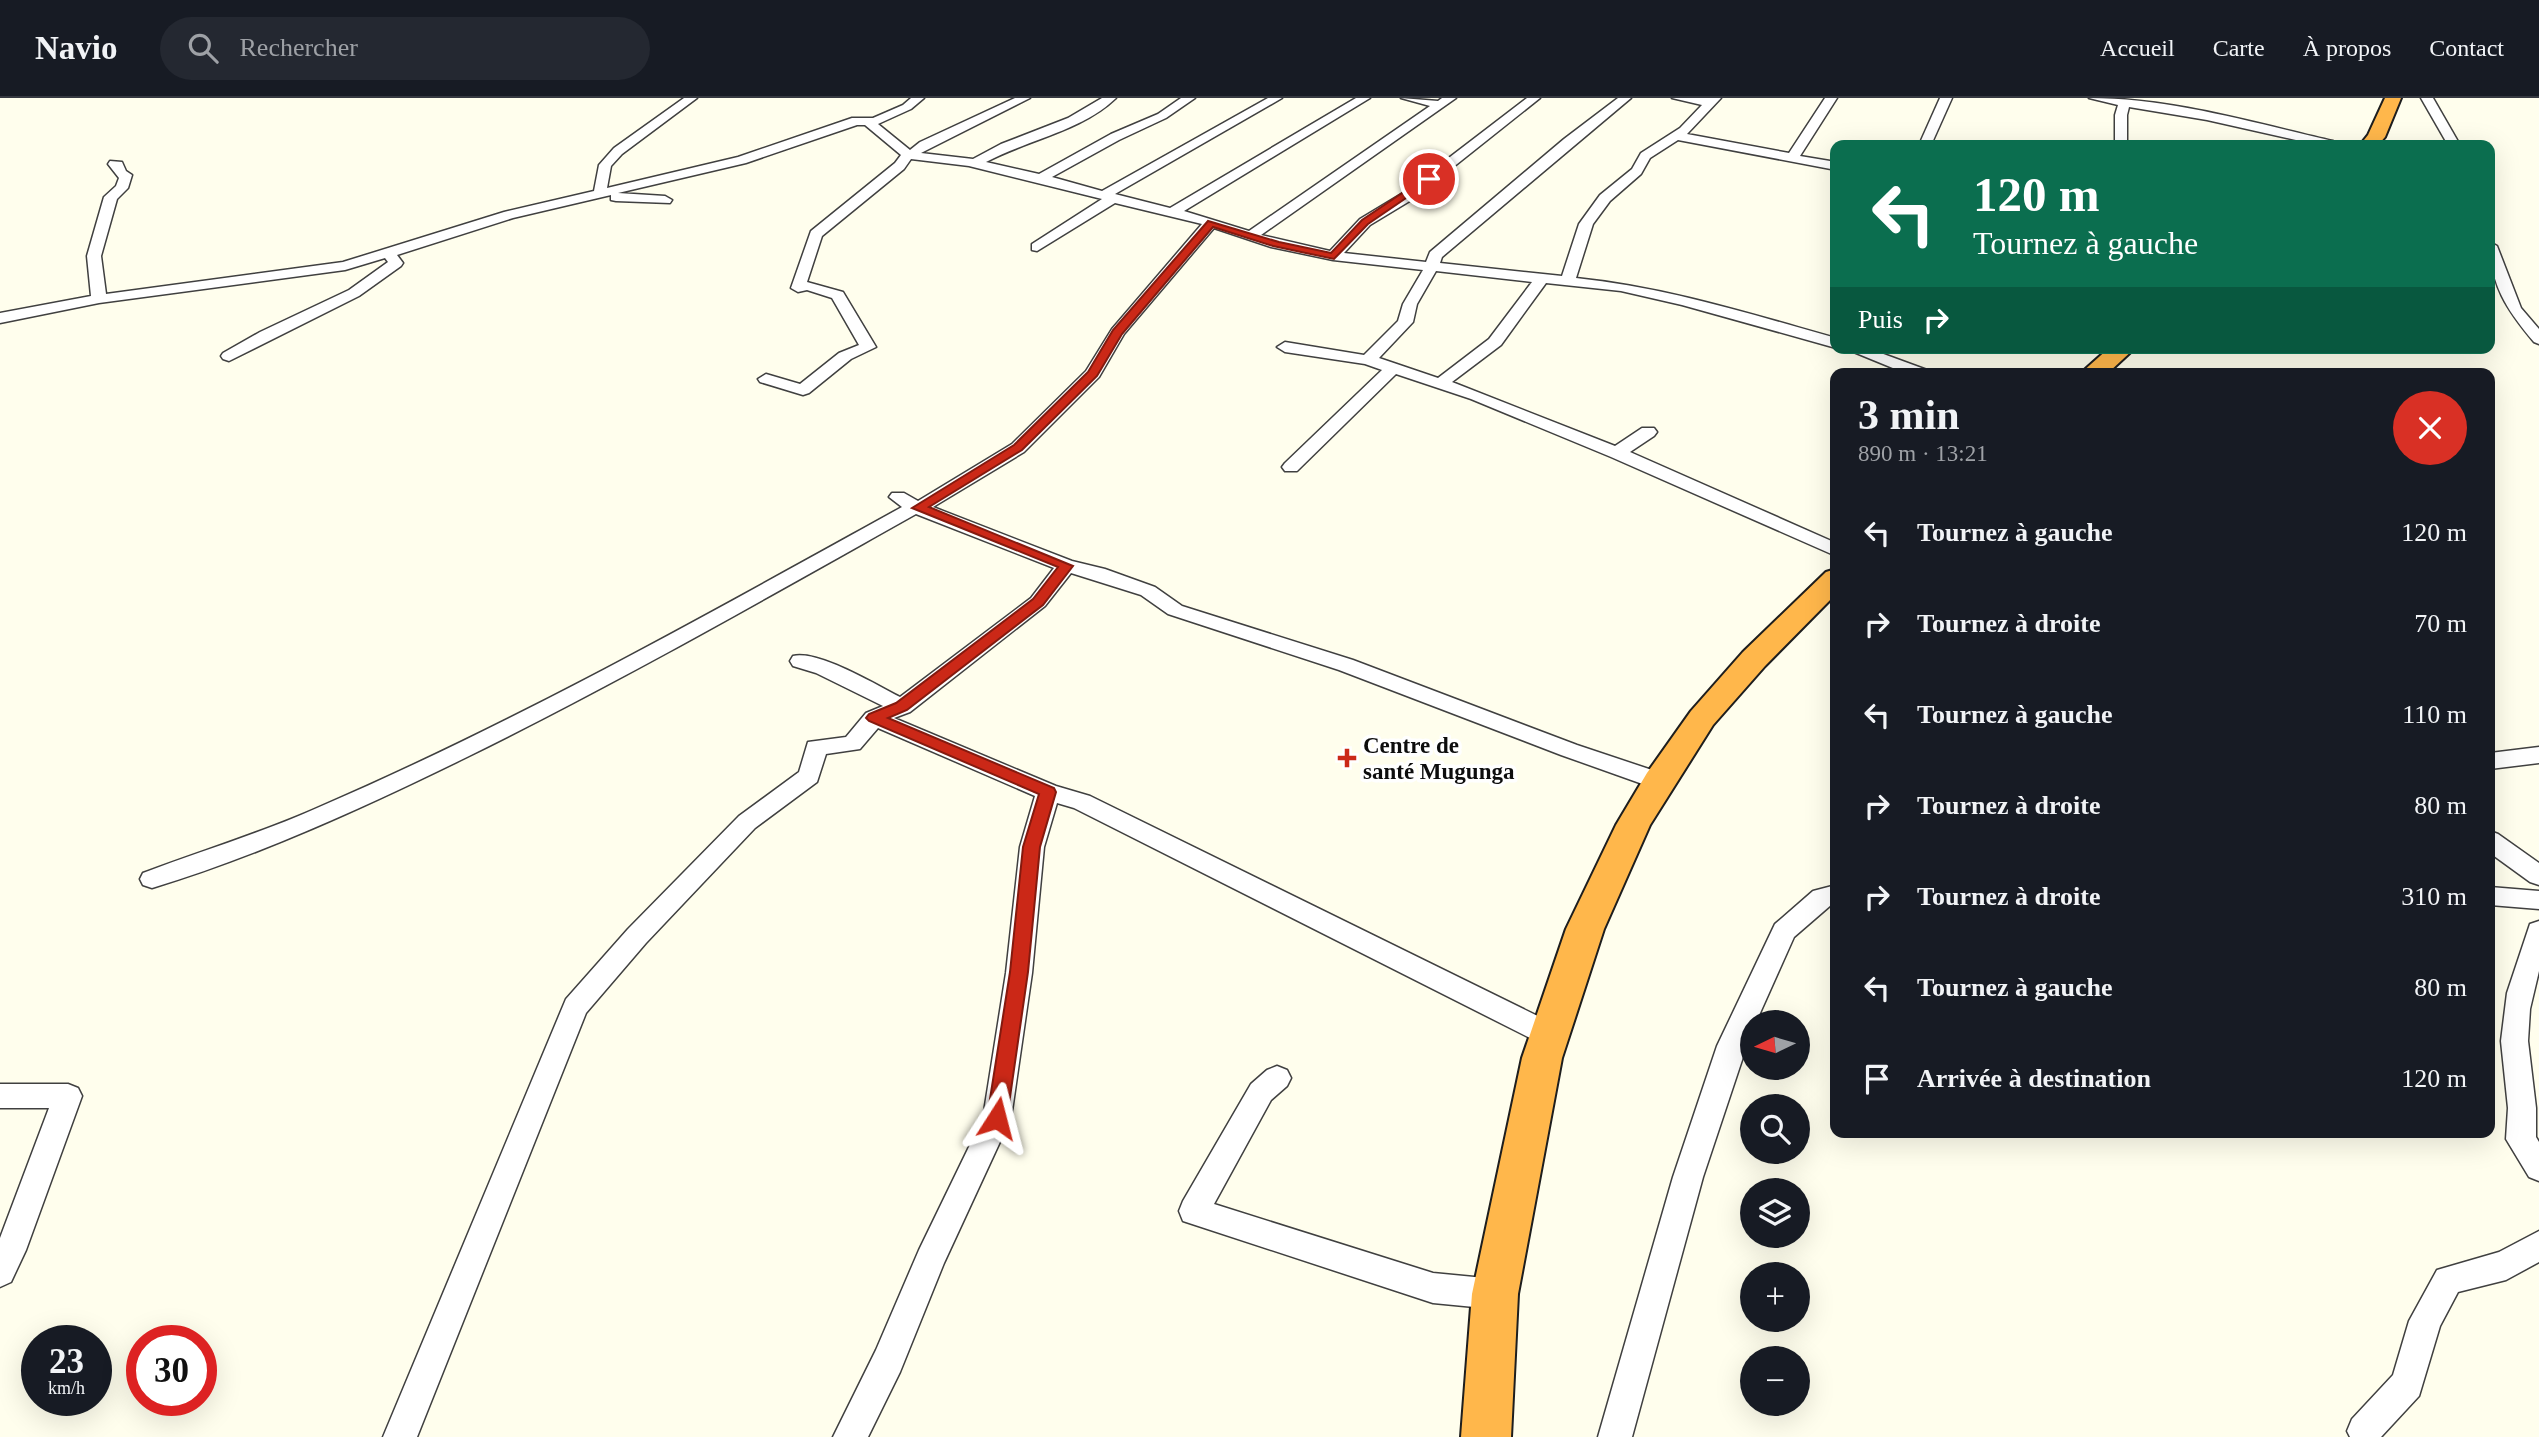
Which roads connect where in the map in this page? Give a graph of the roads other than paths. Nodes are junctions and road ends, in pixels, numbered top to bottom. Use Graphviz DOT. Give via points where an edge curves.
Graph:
graph roads {
  1 [pos="691,98"];
  2 [pos="918,98"];
  3 [pos="1024,98"];
  4 [pos="1111,98"];
  5 [pos="1189,98"];
  6 [pos="1276,98"];
  7 [pos="1364,98"];
  8 [pos="1407,98"];
  9 [pos="1534,98"];
  10 [pos="1625,98"];
  11 [pos="1678,98"];
  12 [pos="1831,98"];
  13 [pos="1946,98"];
  14 [pos="2095,98"];
  15 [pos="2393,98"];
  16 [pos="2427,98"];
  17 [pos="1713,101"];
  18 [pos="1445,102"];
  19 [pos="2124,103"];
  20 [pos="872,121"];
  21 [pos="1676,136"];
  22 [pos="1927,140"];
  23 [pos="2121,140"];
  24 [pos="2311,140"];
  25 [pos="2374,140"];
  26 [pos="2451,140"];
  27 [pos="910,154"];
  28 [pos="1793,157"];
  29 [pos="975,163"];
  30 [pos="114,164"];
  31 [pos="1830,165"];
  32 [pos="1041,178"];
  33 [pos="598,194"];
  34 [pos="1108,196"];
  35 [pos="665,200"];
  36 [pos="1173,212"];
  37 [pos="1211,223"];
  38 [pos="1250,236"];
  39 [pos="1037,247"];
  40 [pos="387,252"];
  41 [pos="1334,256"];
  42 [pos="2495,260"];
  43 [pos="1432,266"];
  44 [pos="1542,278"];
  45 [pos="1568,280"];
  46 [pos="99,299"];
  47 [pos="0,318"];
  48 [pos="2539,339"];
  49 [pos="1830,342"];
  50 [pos="1284,347"];
  51 [pos="1870,354"];
  52 [pos="2117,354"];
  53 [pos="229,356"];
  54 [pos="1368,360"];
  55 [pos="1900,364"];
  56 [pos="1893,368"];
  57 [pos="1909,368"];
  58 [pos="2099,368"];
  59 [pos="1392,369"];
  60 [pos="766,379"];
  61 [pos="1441,383"];
  62 [pos="1648,432"];
  63 [pos="1617,453"];
  64 [pos="1291,467"];
  65 [pos="911,504"];
  66 [pos="1830,547"];
  67 [pos="1066,566"];
  68 [pos="1830,584"];
  69 [pos="800,662"];
  70 [pos="902,707"];
  71 [pos="874,718"];
  72 [pos="2539,755"];
  73 [pos="2495,760"];
  74 [pos="1659,780"];
  75 [pos="1048,792"];
  76 [pos="2495,844"];
  77 [pos="2539,876"];
  78 [pos="152,879"];
  79 [pos="1830,896"];
  80 [pos="2495,896"];
  81 [pos="2539,900"];
  82 [pos="2539,931"];
  83 [pos="1550,1035"];
  84 [pos="1277,1078"];
  85 [pos="0,1096"];
  86 [pos="2539,1168"];
  87 [pos="2539,1245"];
  88 [pos="0,1272"];
  89 [pos="1495,1294"];
  90 [pos="2364,1431"];
  91 [pos="400,1437"];
  92 [pos="850,1437"];
  93 [pos="1486,1437"];
  94 [pos="1615,1437"];
  1 -- 33 [label="street" via="620,149 605,165"];
  2 -- 20 [label="street"];
  3 -- 27 [label="street"];
  4 -- 29 [label="street" via="1072,121"];
  5 -- 32 [label="street"];
  6 -- 34 [label="street"];
  7 -- 36 [label="street"];
  8 -- 18 [label="street"];
  9 -- 41 [label="street" via="1408,196 1365,222"];
  10 -- 43 [label="street" via="1435,255"];
  11 -- 17 [label="street"];
  12 -- 28 [label="street"];
  13 -- 22 [label="street"];
  14 -- 19 [label="street"];
  15 -- 25 [label="highway"];
  16 -- 26 [label="street"];
  17 -- 21 [label="street"];
  18 -- 38 [label="street"];
  19 -- 23 [label="street"];
  19 -- 24 [label="street"];
  20 -- 27 [label="street" via="883,136"];
  20 -- 33 [label="street" via="856,121 742,160"];
  21 -- 28 [label="street"];
  21 -- 45 [label="street" via="1645,156 1637,171 1592,215"];
  27 -- 29 [label="street"];
  27 -- 60 [label="street" via="816,234 798,288 808,286 838,295 868,347 845,356 803,390"];
  28 -- 31 [label="street"];
  29 -- 32 [label="street"];
  30 -- 46 [label="street" via="126,175 122,188 111,197 94,256"];
  32 -- 34 [label="street"];
  33 -- 35 [label="street"];
  33 -- 40 [label="street"];
  34 -- 36 [label="street"];
  34 -- 39 [label="street"];
  36 -- 37 [label="street"];
  37 -- 38 [label="street"];
  37 -- 65 [label="street" via="1117,332 1093,374 1018,448"];
  38 -- 41 [label="street"];
  40 -- 46 [label="street" via="331,268"];
  40 -- 53 [label="street" via="396,263 354,293"];
  41 -- 43 [label="street"];
  42 -- 48 [label="street" via="2514,309"];
  43 -- 44 [label="street"];
  43 -- 54 [label="street" via="1405,322"];
  44 -- 45 [label="street"];
  44 -- 61 [label="street" via="1495,342"];
  45 -- 49 [label="street" via="1685,301"];
  46 -- 47 [label="street"];
  50 -- 54 [label="street"];
  51 -- 55 [label="street"];
  52 -- 58 [label="highway"];
  54 -- 59 [label="street"];
  55 -- 56 [label="street"];
  55 -- 57 [label="street"];
  59 -- 61 [label="street"];
  59 -- 64 [label="street"];
  61 -- 63 [label="street"];
  62 -- 63 [label="street"];
  63 -- 66 [label="street"];
  65 -- 67 [label="street"];
  65 -- 78 [label="street" via="626,666 489,736 344,806"];
  67 -- 70 [label="street" via="1038,602"];
  67 -- 74 [label="street" via="1148,592 1175,610 1346,665"];
  68 -- 74 [label="highway" via="1712,706"];
  69 -- 70 [label="street" via="824,668"];
  70 -- 71 [label="street"];
  71 -- 75 [label="street"];
  71 -- 91 [label="street" via="852,744 816,747 809,776 747,822 575,1007"];
  72 -- 73 [label="street"];
  74 -- 83 [label="highway" via="1623,844 1585,929"];
  75 -- 83 [label="street" via="1082,802"];
  75 -- 92 [label="street" via="1031,847 1019,972 997,1118"];
  76 -- 77 [label="street"];
  79 -- 94 [label="street" via="1784,931 1731,1046 1688,1177"];
  80 -- 81 [label="street"];
  82 -- 86 [label="street" via="2518,996 2515,1031 2524,1120 2521,1139"];
  83 -- 89 [label="highway"];
  84 -- 89 [label="street" via="1261,1092 1194,1212 1433,1288"];
  85 -- 88 [label="street" via="68,1096"];
  87 -- 90 [label="street" via="2506,1265 2448,1280 2425,1321 2407,1384"];
  89 -- 93 [label="highway"];
}
